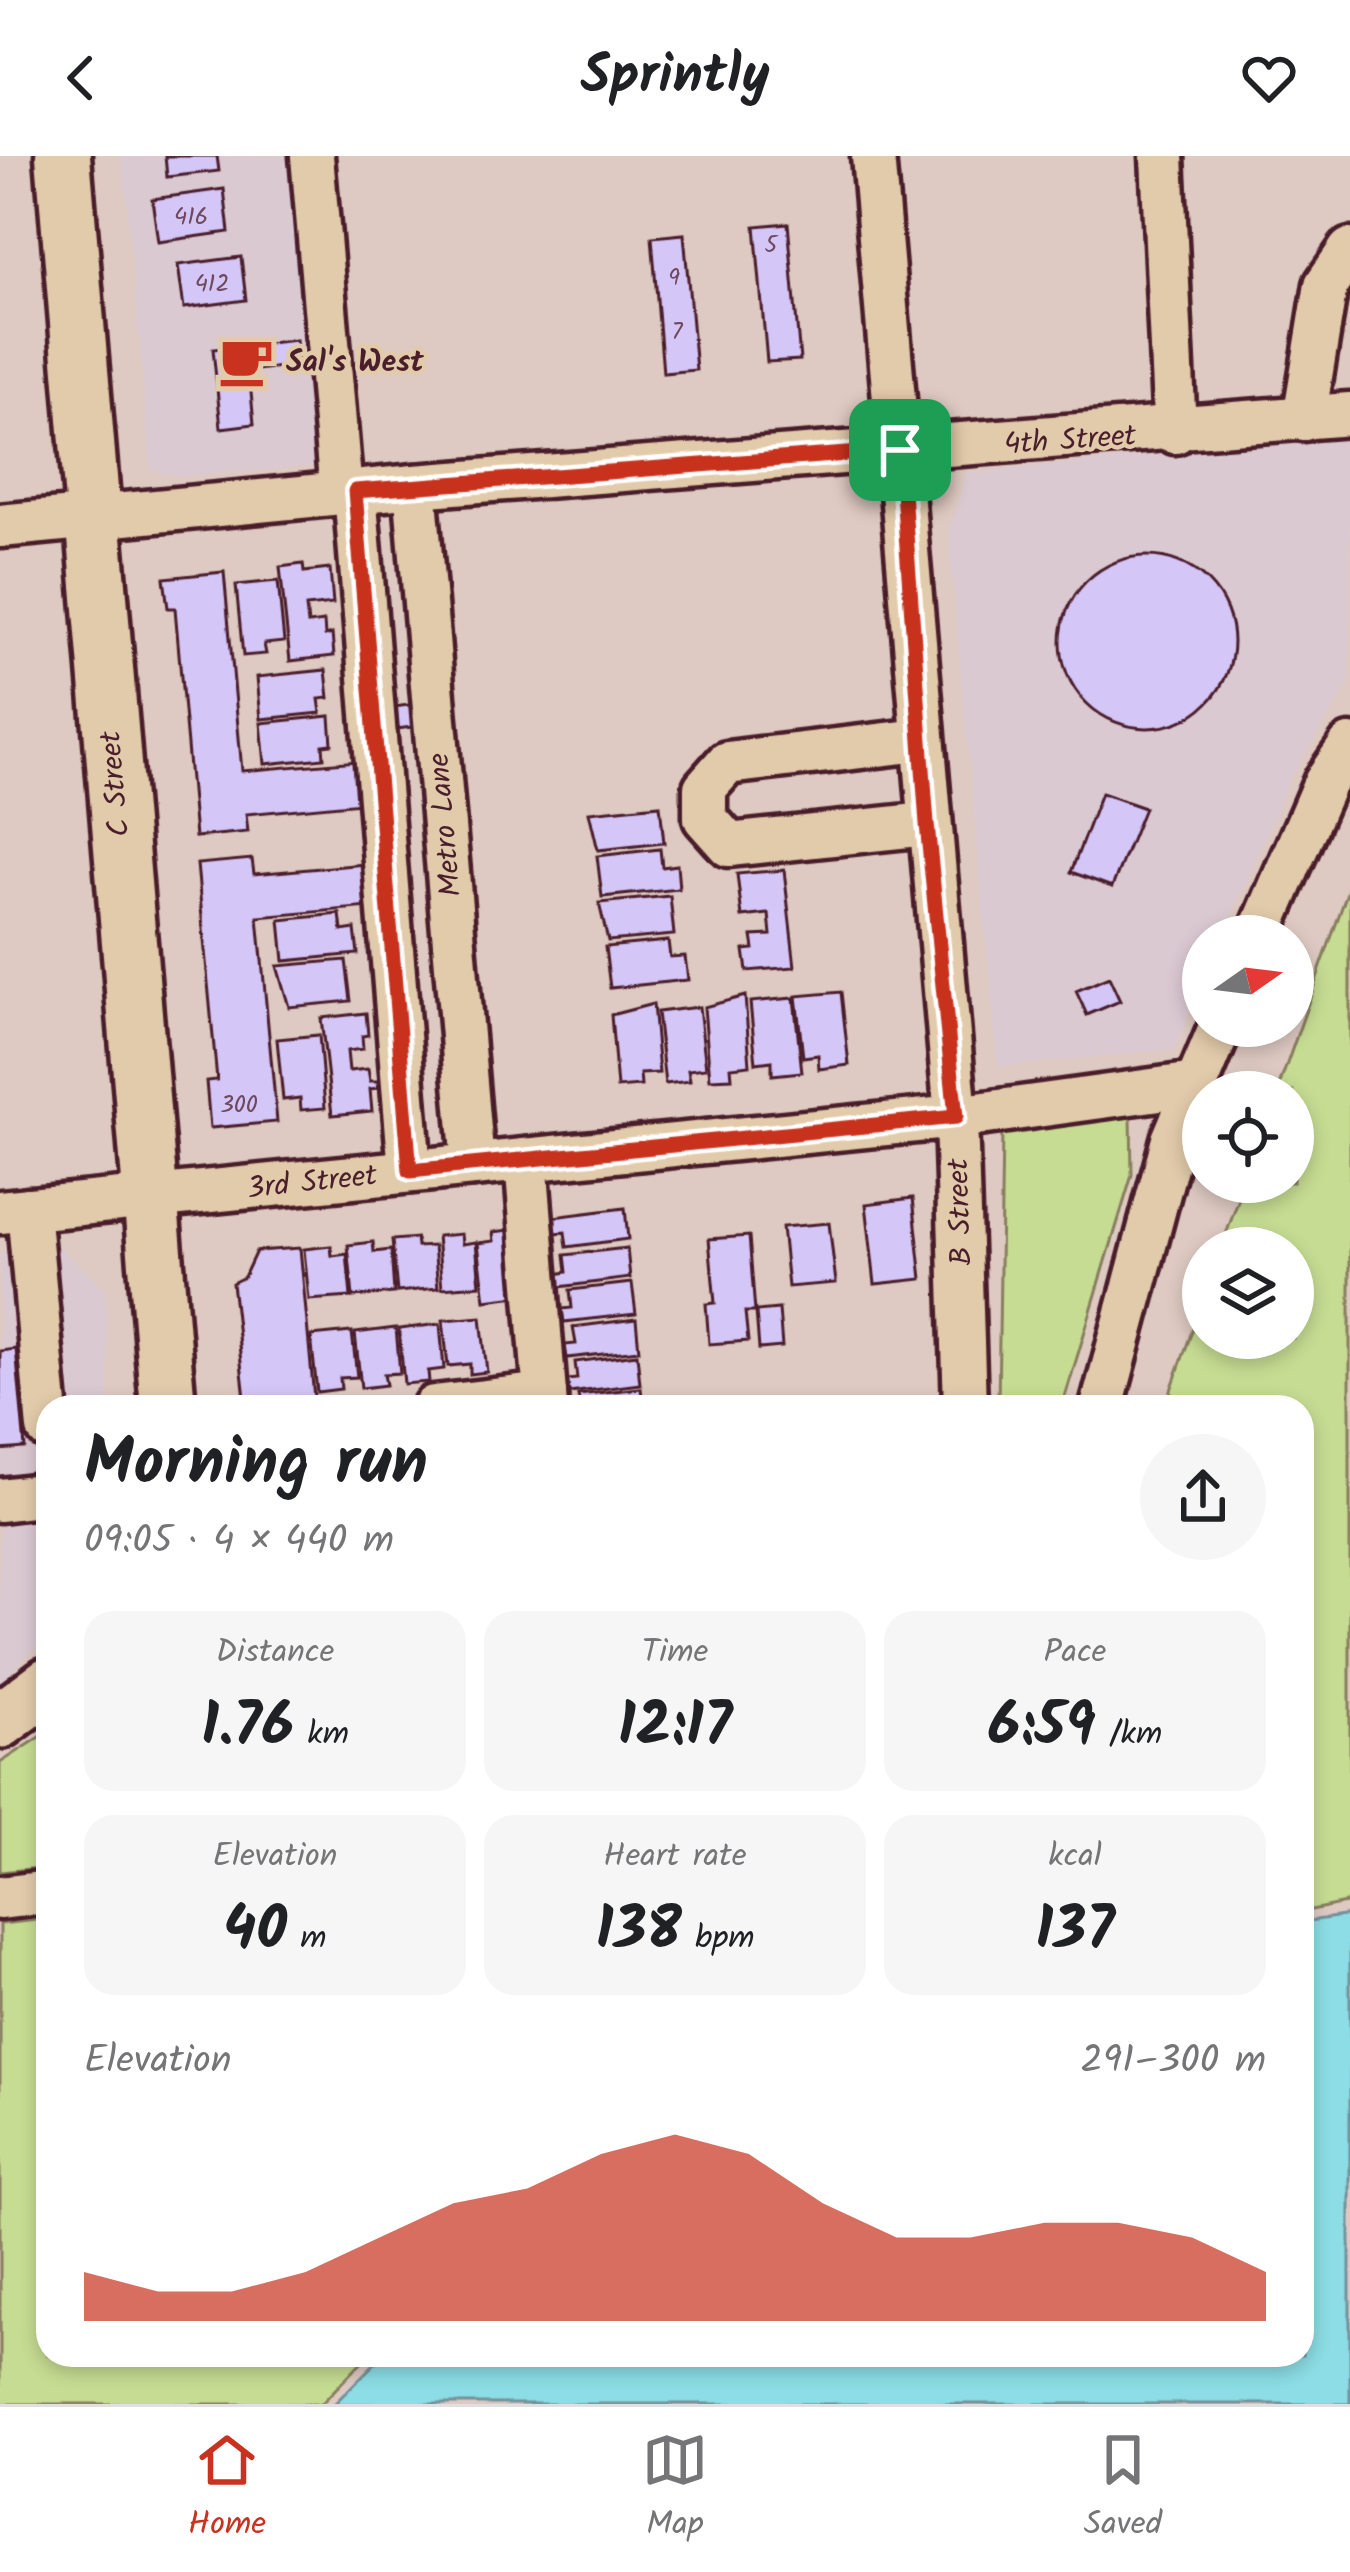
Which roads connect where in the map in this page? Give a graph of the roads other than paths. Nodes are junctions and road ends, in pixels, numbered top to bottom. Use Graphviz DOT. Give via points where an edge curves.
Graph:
graph roads {
  1 [pos="63,156"];
  2 [pos="312,156"];
  3 [pos="873,156"];
  4 [pos="1162,156"];
  5 [pos="1350,250"];
  6 [pos="1350,414"];
  7 [pos="1304,418"];
  8 [pos="1175,432"];
  9 [pos="900,450"];
  10 [pos="415,486"];
  11 [pos="348,492"];
  12 [pos="91,517"];
  13 [pos="0,526"];
  14 [pos="920,740"];
  15 [pos="1350,746"];
  16 [pos="927,824"];
  17 [pos="1268,915"];
  18 [pos="1182,1086"];
  19 [pos="956,1117"];
  20 [pos="1182,1118"];
  21 [pos="526,1160"];
  22 [pos="473,1165"];
  23 [pos="410,1171"];
  24 [pos="150,1197"];
  25 [pos="14,1211"];
  26 [pos="175,1394"];
  27 [pos="43,1395"];
  28 [pos="545,1395"];
  29 [pos="964,1395"];
  30 [pos="1105,1395"];
  31 [pos="36,1495"];
  32 [pos="0,1499"];
  33 [pos="36,1693"];
  34 [pos="0,1721"];
  35 [pos="36,1894"];
  36 [pos="0,1898"];
  1 -- 12 [label="main road, C Street"];
  2 -- 11 [label="street, Metro Lane"];
  3 -- 9 [label="street, B Street"];
  4 -- 8 [label="street"];
  5 -- 7 [label="street" via="1326,285"];
  6 -- 7 [label="street, 4th Street"];
  7 -- 8 [label="street, 4th Street"];
  8 -- 9 [label="street, 4th Street"];
  9 -- 10 [label="street, 4th Street"];
  9 -- 14 [label="street, B Street"];
  10 -- 11 [label="street, 4th Street"];
  10 -- 22 [label="street, Metro Lane"];
  11 -- 12 [label="street, 4th Street"];
  11 -- 23 [label="street, Metro Lane"];
  12 -- 13 [label="street, 4th Street"];
  12 -- 24 [label="main road, C Street"];
  14 -- 16 [label="street, B Street"];
  14 -- 16 [label="street" via="727,763 705,788 705,818 728,845"];
  15 -- 17 [label="street" via="1325,782"];
  16 -- 19 [label="street, B Street"];
  18 -- 19 [label="street, 3rd Street"];
  19 -- 21 [label="street, 3rd Street"];
  19 -- 29 [label="street, B Street"];
  20 -- 30 [label="street"];
  21 -- 22 [label="street, 3rd Street"];
  21 -- 28 [label="street"];
  22 -- 23 [label="street, 3rd Street"];
  23 -- 24 [label="street, 3rd Street"];
  24 -- 25 [label="street, 3rd Street"];
  24 -- 26 [label="main road, C Street"];
  25 -- 27 [label="street"];
  31 -- 32 [label="street"];
  33 -- 34 [label="main road"];
  35 -- 36 [label="street"];
}
